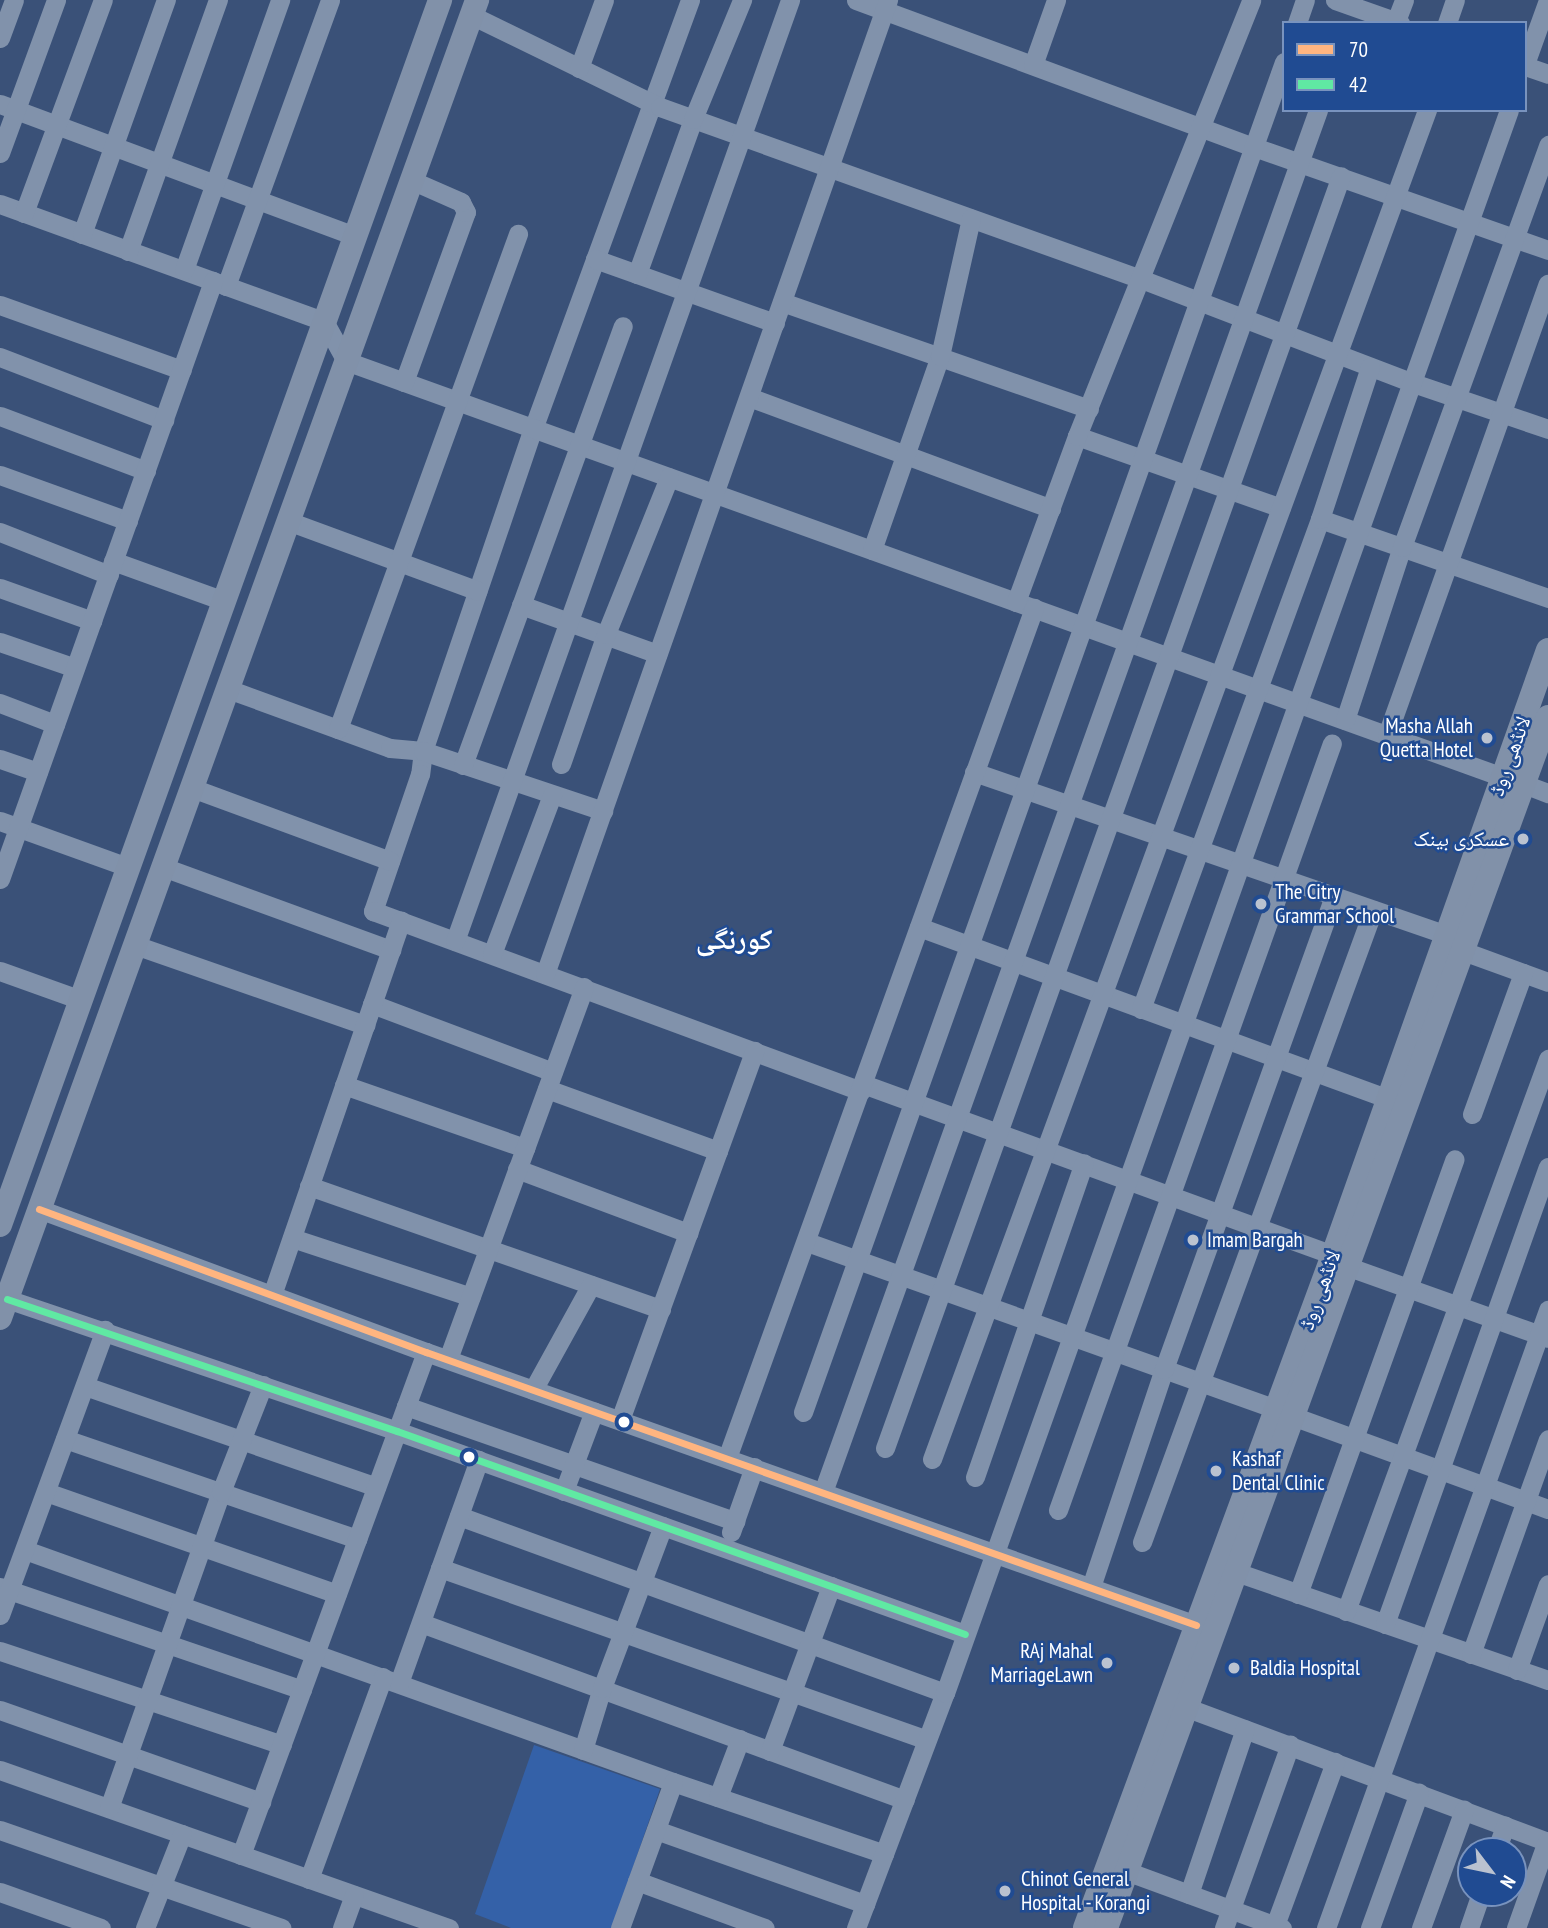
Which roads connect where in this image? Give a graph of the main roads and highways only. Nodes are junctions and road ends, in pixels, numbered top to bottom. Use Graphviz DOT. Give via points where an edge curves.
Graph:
graph roads {
  1 [pos="440,0"];
  2 [pos="474,8"];
  3 [pos="1548,650"];
  4 [pos="1548,717"];
  5 [pos="1513,780"];
  6 [pos="1455,943"];
  7 [pos="0,1225"];
  8 [pos="1341,1261"];
  9 [pos="4,1308"];
  10 [pos="1285,1413"];
  11 [pos="1085,1928"];
  12 [pos="1106,1928"];
  1 -- 7 [label="main road"];
  2 -- 9 [label="main road"];
  3 -- 5 [label="main road, لانڈھی روڈ"];
  4 -- 5 [label="main road, لانڈھی روڈ"];
  5 -- 6 [label="main road, لانڈھی روڈ"];
  6 -- 8 [label="main road, لانڈھی روڈ"];
  6 -- 8 [label="main road, لانڈھی روڈ" via="1388,1100"];
  8 -- 10 [label="main road, لانڈھی روڈ"];
  10 -- 11 [label="main road, لانڈھی روڈ" via="1196,1625"];
  10 -- 12 [label="main road, لانڈھی روڈ" via="1236,1572"];
}
